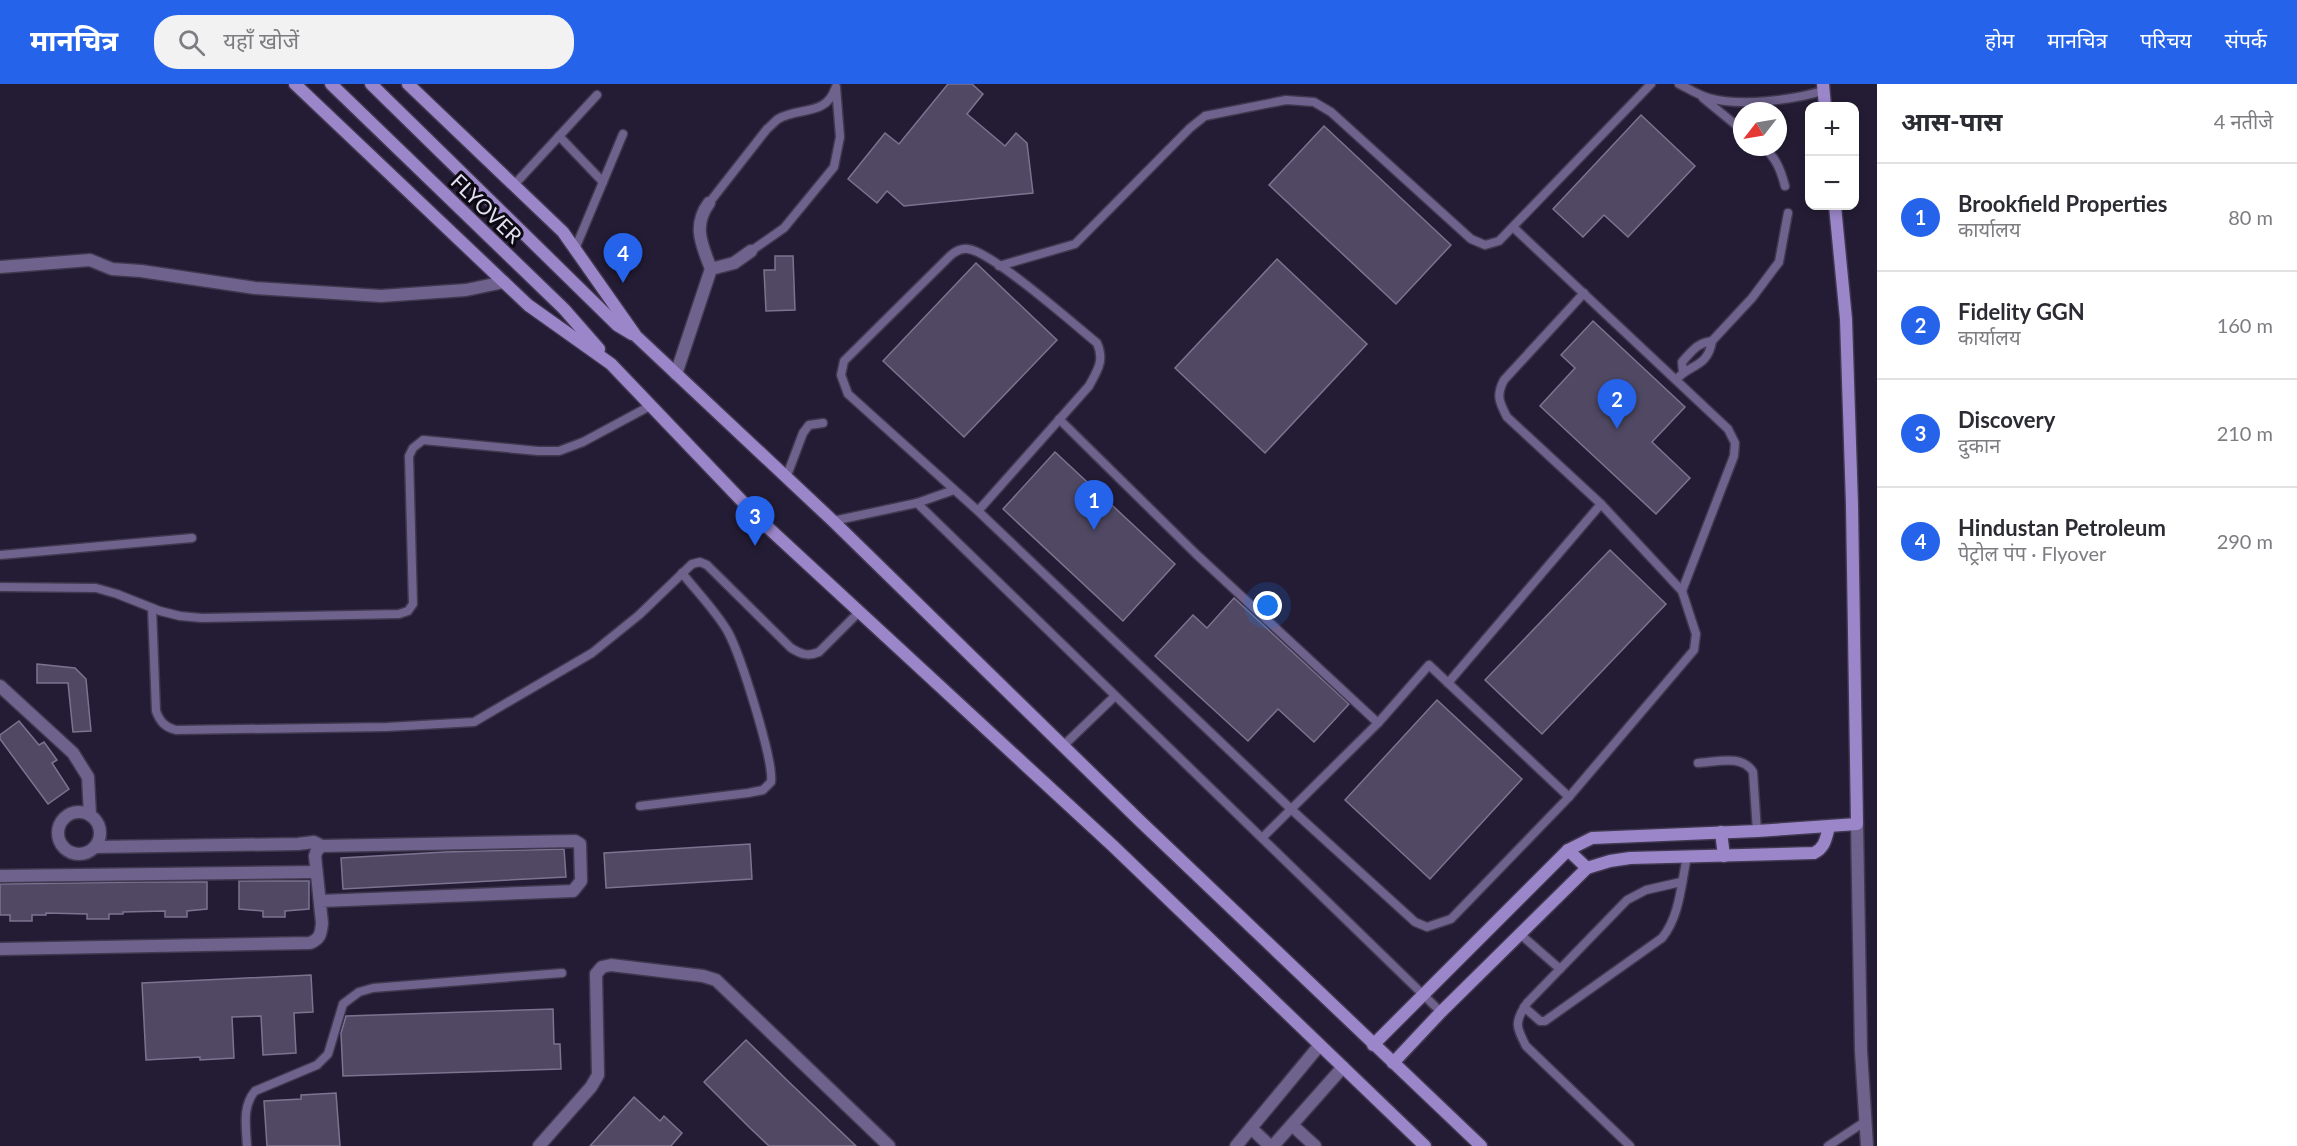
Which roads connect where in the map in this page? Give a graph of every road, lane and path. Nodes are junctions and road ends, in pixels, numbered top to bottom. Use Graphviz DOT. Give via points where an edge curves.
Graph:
graph roads {
  1 [pos="295,84"];
  2 [pos="331,84"];
  3 [pos="371,84"];
  4 [pos="408,84"];
  5 [pos="1651,84"];
  6 [pos="1679,84"];
  7 [pos="835,86"];
  8 [pos="1823,88"];
  9 [pos="597,95"];
  10 [pos="1699,95"];
  11 [pos="1733,123"];
  12 [pos="623,134"];
  13 [pos="559,136"];
  14 [pos="1772,156"];
  15 [pos="603,182"];
  16 [pos="514,185"];
  17 [pos="1785,186"];
  18 [pos="709,203"];
  19 [pos="1834,210"];
  20 [pos="1788,213"];
  21 [pos="1514,228"];
  22 [pos="575,249"];
  23 [pos="750,251"];
  24 [pos="999,266"];
  25 [pos="0,267"];
  26 [pos="711,269"];
  27 [pos="504,282"];
  28 [pos="1584,293"];
  29 [pos="636,336"];
  30 [pos="1712,341"];
  31 [pos="611,363"];
  32 [pos="1683,372"];
  33 [pos="676,374"];
  34 [pos="1676,380"];
  35 [pos="650,406"];
  36 [pos="1059,419"];
  37 [pos="823,423"];
  38 [pos="786,478"];
  39 [pos="954,490"];
  40 [pos="916,504"];
  41 [pos="1601,504"];
  42 [pos="978,511"];
  43 [pos="833,521"];
  44 [pos="192,538"];
  45 [pos="0,555"];
  46 [pos="682,573"];
  47 [pos="0,587"];
  48 [pos="1682,591"];
  49 [pos="152,608"];
  50 [pos="859,612"];
  51 [pos="1448,683"];
  52 [pos="0,686"];
  53 [pos="1115,696"];
  54 [pos="1378,723"];
  55 [pos="1063,746"];
  56 [pos="1698,763"];
  57 [pos="1569,797"];
  58 [pos="640,806"];
  59 [pos="1292,810"];
  60 [pos="90,815"];
  61 [pos="1857,824"];
  62 [pos="1829,827"];
  63 [pos="1757,831"];
  64 [pos="1721,832"];
  65 [pos="1262,838"];
  66 [pos="322,846"];
  67 [pos="96,847"];
  68 [pos="1568,850"];
  69 [pos="1724,856"];
  70 [pos="1687,857"];
  71 [pos="1587,868"];
  72 [pos="316,872"];
  73 [pos="0,876"];
  74 [pos="1681,882"];
  75 [pos="320,901"];
  76 [pos="1520,934"];
  77 [pos="0,949"];
  78 [pos="1560,969"];
  79 [pos="562,973"];
  80 [pos="1424,994"];
  81 [pos="1524,1007"];
  82 [pos="1441,1012"];
  83 [pos="1373,1044"];
  84 [pos="1319,1046"];
  85 [pos="1393,1063"];
  86 [pos="1343,1067"];
  87 [pos="1866,1121"];
  88 [pos="1292,1125"];
  89 [pos="1251,1128"];
  90 [pos="247,1146"];
  91 [pos="539,1146"];
  92 [pos="889,1146"];
  93 [pos="1236,1146"];
  94 [pos="1272,1146"];
  95 [pos="1315,1146"];
  96 [pos="1425,1146"];
  97 [pos="1481,1146"];
  98 [pos="1630,1146"];
  99 [pos="1828,1146"];
  100 [pos="1868,1146"];
  1 -- 27 [label="main road"];
  2 -- 31 [label="main road, FLYOVER" via="564,309"];
  3 -- 29 [label="main road, FLYOVER" via="616,325"];
  4 -- 16 [label="main road"];
  5 -- 21 [label="lane"];
  6 -- 10 [label="lane"];
  7 -- 18 [label="lane" via="824,105 778,119 767,129"];
  7 -- 23 [label="lane" via="840,137 834,166 784,228"];
  8 -- 10 [label="lane" via="1784,100 1722,101"];
  9 -- 13 [label="lane"];
  10 -- 11 [label="lane"];
  12 -- 15 [label="lane"];
  13 -- 15 [label="lane"];
  13 -- 16 [label="lane"];
  14 -- 17 [label="lane"];
  15 -- 22 [label="lane"];
  16 -- 22 [label="main road" via="563,232"];
  18 -- 26 [label="street" via="699,221 700,242"];
  19 -- 61 [label="main road" via="1846,319"];
  20 -- 30 [label="lane" via="1779,262"];
  21 -- 24 [label="lane" via="1500,241 1485,245 1471,239 1331,112 1314,102 1286,100 1205,116 1075,244"];
  21 -- 28 [label="lane"];
  22 -- 29 [label="main road"];
  23 -- 26 [label="street" via="734,263"];
  24 -- 36 [label="lane" via="1097,344 1102,354 1089,386"];
  24 -- 39 [label="lane" via="969,249 951,255 844,361 841,375 848,394"];
  25 -- 27 [label="street" via="90,260 112,269 255,288 381,296 466,290"];
  26 -- 33 [label="street"];
  27 -- 31 [label="main road" via="528,305"];
  28 -- 34 [label="lane"];
  28 -- 41 [label="lane" via="1504,380 1498,401 1507,417"];
  29 -- 33 [label="main road"];
  30 -- 32 [label="lane" via="1711,351 1698,366"];
  30 -- 32 [label="lane" via="1701,342 1687,356 1682,362"];
  31 -- 35 [label="main road"];
  32 -- 34 [label="lane"];
  33 -- 38 [label="main road"];
  34 -- 48 [label="lane" via="1728,429 1735,443 1734,456"];
  35 -- 49 [label="lane" via="559,451 423,440 413,448 409,456 413,604 408,611 201,618"];
  35 -- 50 [label="main road" via="762,522"];
  36 -- 42 [label="lane"];
  36 -- 54 [label="lane" via="1196,554"];
  37 -- 38 [label="lane" via="809,425 803,433"];
  38 -- 43 [label="main road"];
  39 -- 40 [label="lane"];
  39 -- 42 [label="lane"];
  40 -- 43 [label="lane"];
  40 -- 53 [label="lane"];
  41 -- 48 [label="lane"];
  41 -- 51 [label="lane"];
  42 -- 59 [label="lane"];
  43 -- 55 [label="main road"];
  44 -- 45 [label="lane"];
  46 -- 49 [label="lane" via="617,634 561,671 474,722 430,725 275,730 166,728 156,711"];
  46 -- 50 [label="lane" via="692,564 700,562 707,566 801,654 811,656 819,652"];
  46 -- 58 [label="lane" via="728,632 769,759 771,782 763,790 748,793"];
  47 -- 49 [label="lane" via="96,588"];
  48 -- 57 [label="lane" via="1696,634 1694,650"];
  50 -- 84 [label="main road" via="1113,846"];
  51 -- 54 [label="lane" via="1429,664"];
  51 -- 57 [label="lane"];
  52 -- 60 [label="street" via="73,753 88,777"];
  53 -- 55 [label="lane"];
  53 -- 65 [label="lane"];
  54 -- 59 [label="lane"];
  55 -- 83 [label="main road"];
  56 -- 63 [label="lane" via="1738,760 1750,766"];
  57 -- 59 [label="lane" via="1451,919 1427,927 1415,922"];
  59 -- 65 [label="lane"];
  60 -- 67 [label="street" via="99,826"];
  60 -- 67 [label="street" via="70,813 60,823 58,836 70,853 84,854"];
  61 -- 62 [label="main road"];
  61 -- 87 [label="street"];
  62 -- 63 [label="main road"];
  62 -- 69 [label="main road" via="1821,850 1814,853"];
  63 -- 64 [label="main road"];
  64 -- 68 [label="main road" via="1592,838"];
  64 -- 69 [label="main road"];
  65 -- 80 [label="lane"];
  66 -- 67 [label="street" via="315,842"];
  66 -- 72 [label="street" via="315,856"];
  66 -- 75 [label="street" via="575,841 580,844 581,881 573,891"];
  68 -- 71 [label="main road"];
  68 -- 80 [label="main road"];
  69 -- 70 [label="main road"];
  70 -- 71 [label="main road" via="1610,861"];
  70 -- 74 [label="lane"];
  71 -- 76 [label="main road"];
  72 -- 73 [label="street"];
  72 -- 75 [label="street"];
  74 -- 78 [label="lane" via="1647,890 1627,900"];
  74 -- 81 [label="lane" via="1675,917 1662,938 1545,1021"];
  75 -- 77 [label="street" via="321,934 310,943"];
  76 -- 78 [label="lane"];
  76 -- 82 [label="main road"];
  78 -- 81 [label="lane"];
  79 -- 90 [label="lane" via="359,992 343,1004 325,1058 317,1065 255,1090 249,1098"];
  80 -- 82 [label="lane"];
  80 -- 83 [label="main road"];
  81 -- 98 [label="lane" via="1517,1024 1526,1046"];
  82 -- 85 [label="main road"];
  83 -- 85 [label="main road"];
  84 -- 86 [label="main road"];
  84 -- 89 [label="street"];
  85 -- 97 [label="main road"];
  86 -- 88 [label="street"];
  86 -- 96 [label="main road"];
  87 -- 99 [label="lane"];
  87 -- 100 [label="street"];
  88 -- 94 [label="street"];
  88 -- 95 [label="street"];
  89 -- 93 [label="street"];
  89 -- 94 [label="street"];
  91 -- 92 [label="street" via="598,1075 596,974 611,965 716,980"];
}
